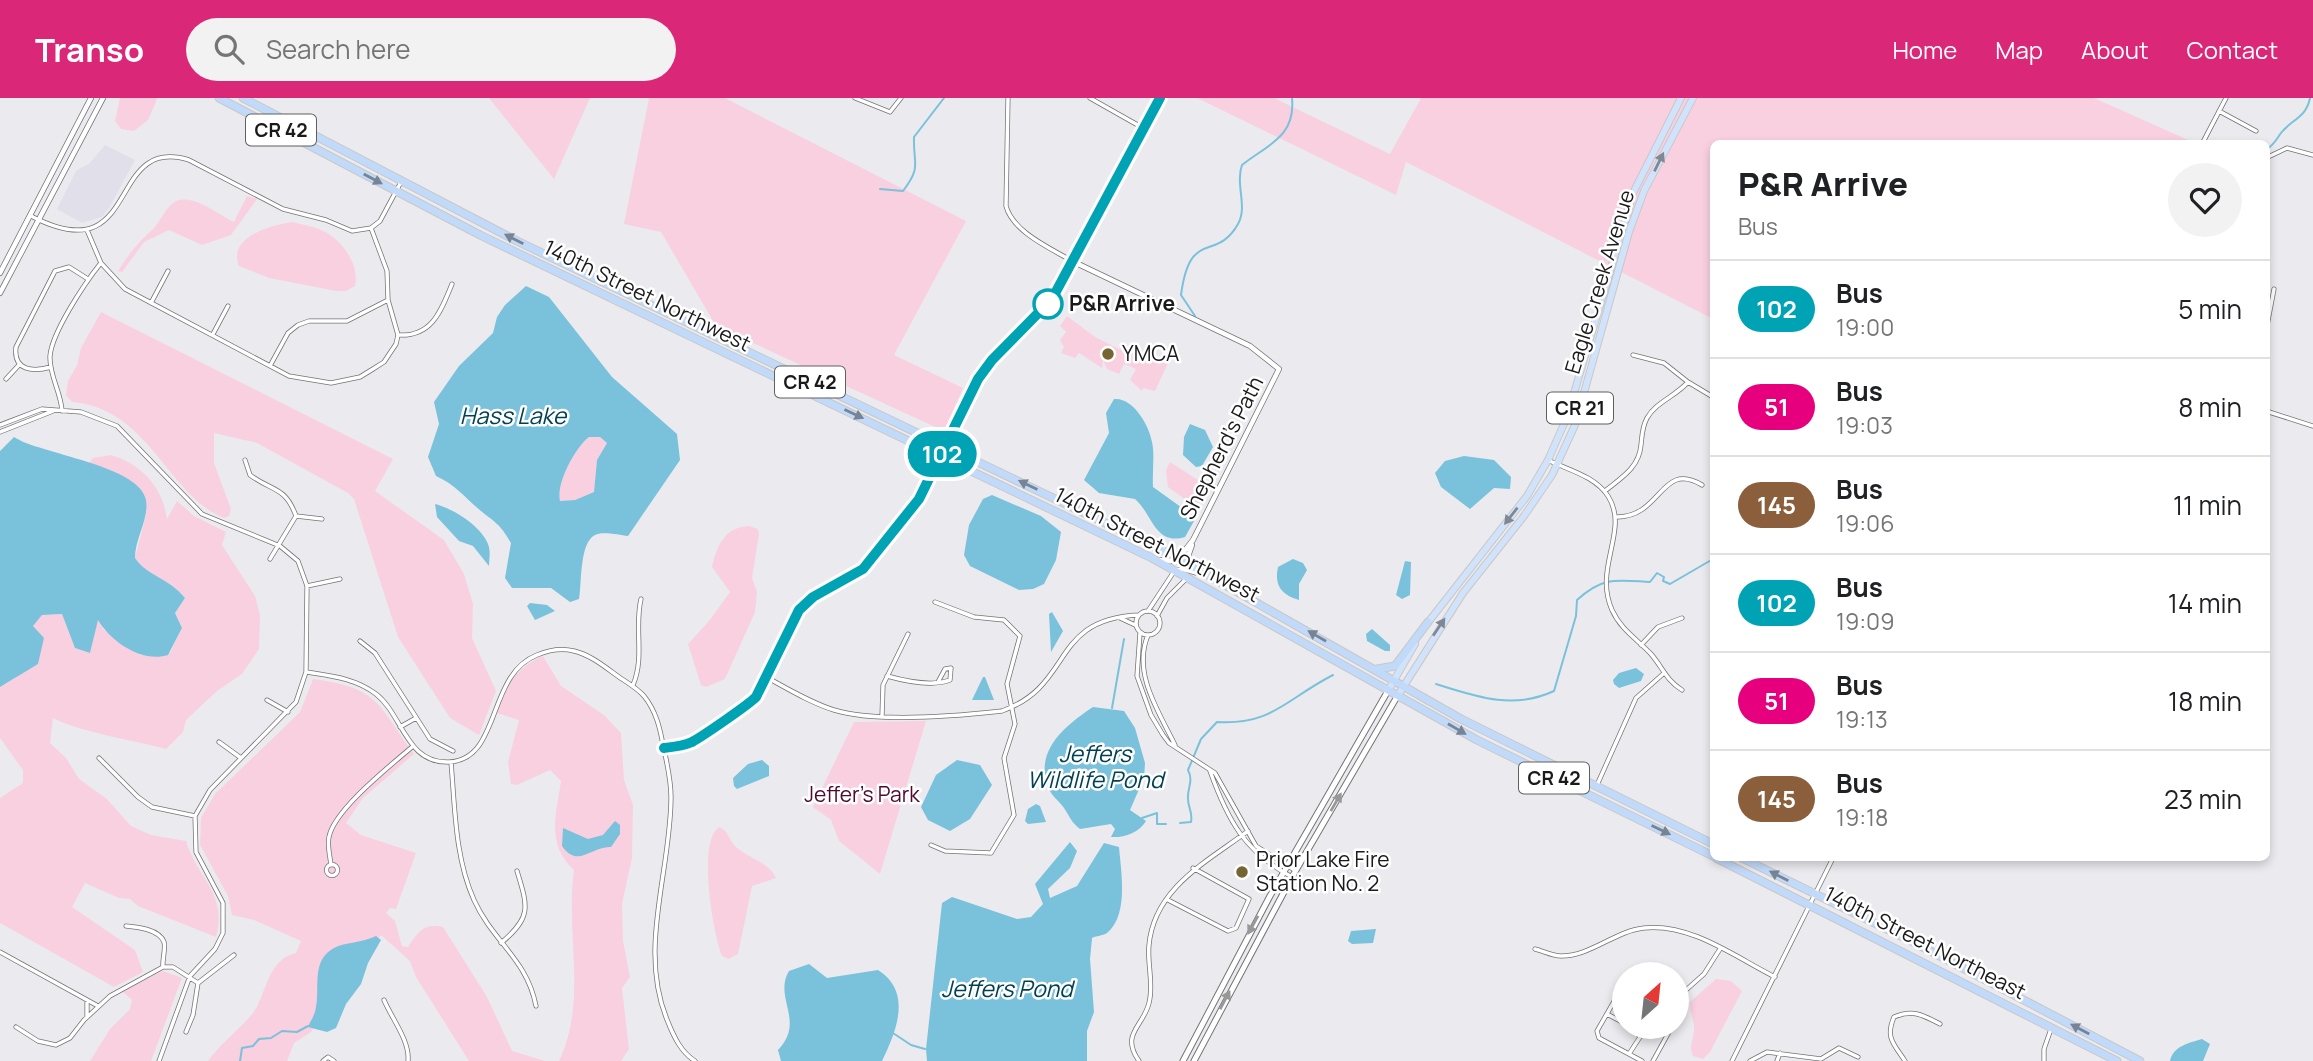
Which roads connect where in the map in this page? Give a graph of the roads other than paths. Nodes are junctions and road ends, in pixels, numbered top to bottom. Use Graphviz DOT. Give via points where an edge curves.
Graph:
graph roads {
  1 [pos="92,98"];
  2 [pos="103,98"];
  3 [pos="219,98"];
  4 [pos="243,98"];
  5 [pos="855,98"];
  6 [pos="901,98"];
  7 [pos="1008,98"];
  8 [pos="1090,98"];
  9 [pos="1160,98"];
  10 [pos="1681,98"];
  11 [pos="1693,98"];
  12 [pos="2226,98"];
  13 [pos="2219,111"];
  14 [pos="1145,129"];
  15 [pos="2256,131"];
  16 [pos="2204,140"];
  17 [pos="2313,155"];
  18 [pos="2270,156"];
  19 [pos="402,181"];
  20 [pos="396,191"];
  21 [pos="31,216"];
  22 [pos="38,219"];
  23 [pos="371,229"];
  24 [pos="87,230"];
  25 [pos="1074,262"];
  26 [pos="101,263"];
  27 [pos="168,271"];
  28 [pos="0,273"];
  29 [pos="88,279"];
  30 [pos="452,284"];
  31 [pos="2274,289"];
  32 [pos="0,293"];
  33 [pos="388,300"];
  34 [pos="151,303"];
  35 [pos="228,306"];
  36 [pos="2270,310"];
  37 [pos="213,334"];
  38 [pos="398,335"];
  39 [pos="1633,355"];
  40 [pos="19,364"];
  41 [pos="271,364"];
  42 [pos="51,367"];
  43 [pos="6,379"];
  44 [pos="1688,382"];
  45 [pos="1710,395"];
  46 [pos="55,410"];
  47 [pos="62,411"];
  48 [pos="2270,412"];
  49 [pos="0,425"];
  50 [pos="2313,426"];
  51 [pos="0,432"];
  52 [pos="946,445"];
  53 [pos="941,456"];
  54 [pos="245,460"];
  55 [pos="1548,460"];
  56 [pos="1557,464"];
  57 [pos="1702,485"];
  58 [pos="1605,491"];
  59 [pos="296,516"];
  60 [pos="1617,517"];
  61 [pos="323,519"];
  62 [pos="1193,541"];
  63 [pos="279,546"];
  64 [pos="1174,556"];
  65 [pos="1152,558"];
  66 [pos="270,559"];
  67 [pos="1186,562"];
  68 [pos="1175,570"];
  69 [pos="1188,577"];
  70 [pos="340,579"];
  71 [pos="1216,579"];
  72 [pos="307,586"];
  73 [pos="641,599"];
  74 [pos="936,602"];
  75 [pos="1148,611"];
  76 [pos="1139,615"];
  77 [pos="1157,616"];
  78 [pos="1118,618"];
  79 [pos="1682,618"];
  80 [pos="1428,622"];
  81 [pos="1136,626"];
  82 [pos="1140,632"];
  83 [pos="908,634"];
  84 [pos="1148,635"];
  85 [pos="360,641"];
  86 [pos="1641,645"];
  87 [pos="1376,669"];
  88 [pos="306,672"];
  89 [pos="1663,674"];
  90 [pos="887,676"];
  91 [pos="765,677"];
  92 [pos="1394,680"];
  93 [pos="938,682"];
  94 [pos="632,686"];
  95 [pos="1404,686"];
  96 [pos="1389,690"];
  97 [pos="1682,690"];
  98 [pos="1398,695"];
  99 [pos="267,700"];
  100 [pos="1012,707"];
  101 [pos="288,712"];
  102 [pos="882,716"];
  103 [pos="416,718"];
  104 [pos="400,727"];
  105 [pos="219,741"];
  106 [pos="1176,746"];
  107 [pos="412,747"];
  108 [pos="664,748"];
  109 [pos="453,751"];
  110 [pos="99,758"];
  111 [pos="241,758"];
  112 [pos="451,762"];
  113 [pos="1209,769"];
  114 [pos="1596,786"];
  115 [pos="195,816"];
  116 [pos="1248,831"];
  117 [pos="1242,836"];
  118 [pos="1710,843"];
  119 [pos="931,845"];
  120 [pos="1710,855"];
  121 [pos="1723,861"];
  122 [pos="1748,861"];
  123 [pos="1832,861"];
  124 [pos="331,865"];
  125 [pos="1193,868"];
  126 [pos="1285,869"];
  127 [pos="517,872"];
  128 [pos="1294,874"];
  129 [pos="1816,894"];
  130 [pos="1168,900"];
  131 [pos="1811,905"];
  132 [pos="126,926"];
  133 [pos="500,943"];
  134 [pos="1535,949"];
  135 [pos="1720,949"];
  136 [pos="0,952"];
  137 [pos="234,955"];
  138 [pos="163,967"];
  139 [pos="190,976"];
  140 [pos="1775,977"];
  141 [pos="198,983"];
  142 [pos="1689,987"];
  143 [pos="384,1000"];
  144 [pos="87,1002"];
  145 [pos="1612,1005"];
  146 [pos="98,1006"];
  147 [pos="536,1006"];
  148 [pos="1607,1014"];
  149 [pos="88,1017"];
  150 [pos="1612,1017"];
  151 [pos="1940,1024"];
  152 [pos="16,1027"];
  153 [pos="2052,1027"];
  154 [pos="186,1032"];
  155 [pos="1638,1040"];
  156 [pos="1665,1040"];
  157 [pos="1629,1054"];
  158 [pos="1780,1054"];
  159 [pos="1858,1057"];
  160 [pos="1812,1059"];
  161 [pos="1655,1060"];
  162 [pos="159,1061"];
  163 [pos="323,1061"];
  164 [pos="334,1061"];
  165 [pos="408,1061"];
  166 [pos="695,1061"];
  167 [pos="1139,1061"];
  168 [pos="1183,1061"];
  169 [pos="1194,1061"];
  170 [pos="1642,1061"];
  171 [pos="1732,1061"];
  172 [pos="1750,1061"];
  173 [pos="1777,1061"];
  174 [pos="1905,1061"];
  175 [pos="2044,1061"];
  176 [pos="2117,1061"];
  177 [pos="2140,1061"];
  1 -- 21 [label="street"];
  2 -- 22 [label="street"];
  3 -- 20 [label="highway, 140th Street Northwest / CR 42, one-way"];
  4 -- 19 [label="highway, 140th Street Northwest / CR 42"];
  5 -- 6 [label="street" via="890,112"];
  7 -- 25 [label="street" via="1009,216"];
  8 -- 14 [label="street"];
  9 -- 14 [label="street"];
  10 -- 55 [label="main road, Eagle Creek Avenue / CR 21" via="1633,193 1567,417"];
  56 -- 11 [label="main road, Eagle Creek Avenue / CR 21, one-way" via="1575,425 1644,191"];
  12 -- 13 [label="street"];
  13 -- 15 [label="street"];
  13 -- 16 [label="street"];
  14 -- 25 [label="street"];
  17 -- 18 [label="street" via="2287,148"];
  19 -- 20 [label="street"];
  52 -- 19 [label="highway, 140th Street Northwest / CR 42, one-way" via="599,281"];
  20 -- 23 [label="street"];
  20 -- 53 [label="highway, 140th Street Northwest / CR 42, one-way"];
  21 -- 22 [label="street"];
  21 -- 28 [label="street"];
  22 -- 24 [label="street" via="65,230"];
  22 -- 32 [label="street"];
  23 -- 24 [label="street" via="352,231 283,209 189,160 172,157 142,167 110,216"];
  23 -- 33 [label="street" via="387,271"];
  24 -- 26 [label="street"];
  25 -- 52 [label="street" via="1040,314 985,369"];
  25 -- 62 [label="street, Shepherd's Path" via="1250,346 1279,369"];
  26 -- 29 [label="street"];
  26 -- 34 [label="street" via="125,289"];
  27 -- 34 [label="street"];
  29 -- 40 [label="street" via="69,267 55,271 16,347"];
  29 -- 42 [label="street" via="52,346"];
  30 -- 38 [label="street" via="441,312 429,327"];
  31 -- 36 [label="street"];
  33 -- 38 [label="street"];
  33 -- 41 [label="street" via="347,321 298,325 281,343"];
  34 -- 37 [label="street"];
  35 -- 37 [label="street"];
  37 -- 41 [label="street"];
  38 -- 41 [label="street" via="384,362 360,377 316,383"];
  39 -- 44 [label="street" via="1664,363"];
  40 -- 42 [label="street" via="27,369"];
  40 -- 43 [label="street"];
  42 -- 47 [label="street"];
  44 -- 45 [label="street"];
  44 -- 58 [label="street" via="1648,416 1637,461"];
  46 -- 47 [label="street"];
  46 -- 49 [label="street" via="42,409"];
  46 -- 51 [label="street"];
  47 -- 63 [label="street" via="98,416 117,426 202,514"];
  48 -- 50 [label="street"];
  52 -- 53 [label="street"];
  64 -- 52 [label="highway, 140th Street Northwest / CR 42, one-way"];
  53 -- 65 [label="highway, 140th Street Northwest / CR 42"];
  53 -- 91 [label="street" via="919,499 873,559 799,610"];
  54 -- 59 [label="street" via="250,475 290,499"];
  55 -- 56 [label="street"];
  55 -- 80 [label="main road, Eagle Creek Avenue / CR 21, one-way" via="1527,496"];
  56 -- 58 [label="street"];
  95 -- 56 [label="main road, Eagle Creek Avenue / CR 21, one-way" via="1463,593 1524,516"];
  57 -- 60 [label="street" via="1691,478 1679,479 1638,515"];
  58 -- 60 [label="street"];
  59 -- 61 [label="street"];
  59 -- 63 [label="street"];
  60 -- 86 [label="street" via="1606,563 1609,600 1625,631"];
  62 -- 64 [label="street, Shepherd's Path"];
  62 -- 67 [label="street, Shepherd's Path"];
  63 -- 66 [label="street"];
  63 -- 72 [label="street" via="298,561"];
  64 -- 67 [label="highway, 140th Street Northwest / CR 42"];
  65 -- 67 [label="street"];
  65 -- 68 [label="highway, 140th Street Northwest / CR 42"];
  67 -- 71 [label="highway, 140th Street Northwest / CR 42"];
  68 -- 69 [label="highway, 140th Street Northwest / CR 42"];
  68 -- 71 [label="street"];
  68 -- 75 [label="street"];
  69 -- 77 [label="street"];
  69 -- 96 [label="highway, 140th Street Northwest / CR 42"];
  70 -- 72 [label="street"];
  87 -- 71 [label="highway, 140th Street Northwest / CR 42, one-way"];
  72 -- 88 [label="street"];
  73 -- 94 [label="street" via="637,614 640,663"];
  74 -- 100 [label="street" via="974,617 1004,620 1016,629 1019,647 1007,684"];
  75 -- 76 [label="street"];
  75 -- 77 [label="street"];
  76 -- 78 [label="street"];
  76 -- 81 [label="street"];
  77 -- 84 [label="street" via="1158,630"];
  78 -- 81 [label="street"];
  78 -- 100 [label="street" via="1085,629 1072,641 1044,687"];
  79 -- 86 [label="street" via="1658,627"];
  80 -- 87 [label="highway" via="1395,666"];
  80 -- 92 [label="main road, Eagle Creek Avenue / CR 21"];
  81 -- 82 [label="street"];
  82 -- 84 [label="street"];
  82 -- 106 [label="street" via="1137,676 1163,735"];
  83 -- 90 [label="street"];
  84 -- 106 [label="street" via="1144,675"];
  85 -- 103 [label="street" via="375,653"];
  86 -- 89 [label="street"];
  87 -- 92 [label="highway, 140th Street Northwest / CR 42"];
  88 -- 101 [label="street" via="302,690"];
  88 -- 104 [label="street" via="363,685 387,705"];
  89 -- 97 [label="street"];
  89 -- 114 [label="street" via="1636,698"];
  90 -- 93 [label="street"];
  90 -- 102 [label="street"];
  91 -- 102 [label="street" via="831,709"];
  91 -- 108 [label="street" via="747,706 693,741"];
  92 -- 95 [label="highway, 140th Street Northwest / CR 42"];
  92 -- 96 [label="main road, CR 21"];
  93 -- 93 [label="street" via="950,680 951,668 945,669"];
  94 -- 108 [label="street" via="656,714"];
  94 -- 112 [label="street" via="584,654 559,650 536,655 518,666 507,681 481,745 467,757"];
  95 -- 98 [label="main road, CR 21"];
  95 -- 114 [label="highway, CR 42"];
  96 -- 98 [label="highway, 140th Street Northwest / CR 42"];
  96 -- 126 [label="main road, CR 21"];
  98 -- 120 [label="highway, 140th Street Northeast / CR 42, one-way" via="1487,745"];
  128 -- 98 [label="main road, CR 21, one-way"];
  99 -- 101 [label="street"];
  100 -- 102 [label="street" via="982,713"];
  100 -- 119 [label="street" via="1015,724 1004,758 1014,815 1001,840 984,855 945,852"];
  101 -- 111 [label="street"];
  103 -- 104 [label="street"];
  103 -- 109 [label="street" via="430,739"];
  104 -- 107 [label="street"];
  105 -- 111 [label="street"];
  106 -- 113 [label="street"];
  107 -- 112 [label="street" via="429,759"];
  107 -- 124 [label="street" via="359,794 331,831"];
  108 -- 166 [label="street" via="671,801 656,921 657,981 676,1040"];
  110 -- 115 [label="street" via="152,807"];
  111 -- 115 [label="street" via="210,790"];
  112 -- 133 [label="street" via="465,876"];
  113 -- 116 [label="street"];
  113 -- 117 [label="street"];
  114 -- 118 [label="highway, CR 42"];
  115 -- 139 [label="street" via="196,852 218,890 224,919 215,949"];
  116 -- 117 [label="street"];
  116 -- 126 [label="street" via="1264,853"];
  117 -- 125 [label="street"];
  117 -- 126 [label="street" via="1262,860"];
  121 -- 131 [label="highway, 140th Street Northeast / CR 42"];
  129 -- 122 [label="highway, 140th Street Northeast, one-way"];
  123 -- 129 [label="street"];
  125 -- 130 [label="street"];
  125 -- 130 [label="street" via="1250,899 1236,928 1228,931"];
  126 -- 128 [label="street"];
  126 -- 168 [label="main road, CR 21, one-way"];
  127 -- 133 [label="street" via="526,911 523,922"];
  169 -- 128 [label="main road, CR 21, one-way"];
  129 -- 131 [label="street"];
  177 -- 129 [label="highway, 140th Street Northeast, one-way"];
  130 -- 167 [label="street" via="1149,942 1151,994 1132,1038 1132,1052"];
  131 -- 140 [label="street"];
  131 -- 153 [label="highway, 140th Street Northeast / CR 42"];
  132 -- 138 [label="street" via="161,938"];
  133 -- 147 [label="street" via="529,977"];
  134 -- 135 [label="street" via="1560,956 1643,928 1675,930"];
  135 -- 140 [label="street"];
  135 -- 142 [label="street"];
  136 -- 144 [label="street"];
  137 -- 141 [label="street"];
  138 -- 139 [label="street"];
  138 -- 146 [label="street"];
  139 -- 141 [label="street"];
  139 -- 162 [label="street"];
  140 -- 171 [label="street"];
  141 -- 154 [label="street"];
  143 -- 165 [label="street" via="408,1046"];
  144 -- 146 [label="street"];
  144 -- 149 [label="street"];
  145 -- 148 [label="street"];
  146 -- 149 [label="street"];
  148 -- 150 [label="street"];
  148 -- 157 [label="street" via="1597,1031 1599,1038"];
  149 -- 152 [label="street" via="70,1038 56,1045 38,1041"];
  151 -- 174 [label="street" via="1918,1012 1894,1017 1888,1030 1892,1045"];
  153 -- 175 [label="street"];
  153 -- 176 [label="highway, 140th Street Northeast / CR 42"];
  155 -- 157 [label="street"];
  156 -- 161 [label="street"];
  157 -- 170 [label="street"];
  158 -- 160 [label="street"];
  158 -- 172 [label="street" via="1767,1052"];
  158 -- 173 [label="street"];
  159 -- 160 [label="street" via="1839,1048"];
  163 -- 164 [label="street" via="328,1057"];
}
